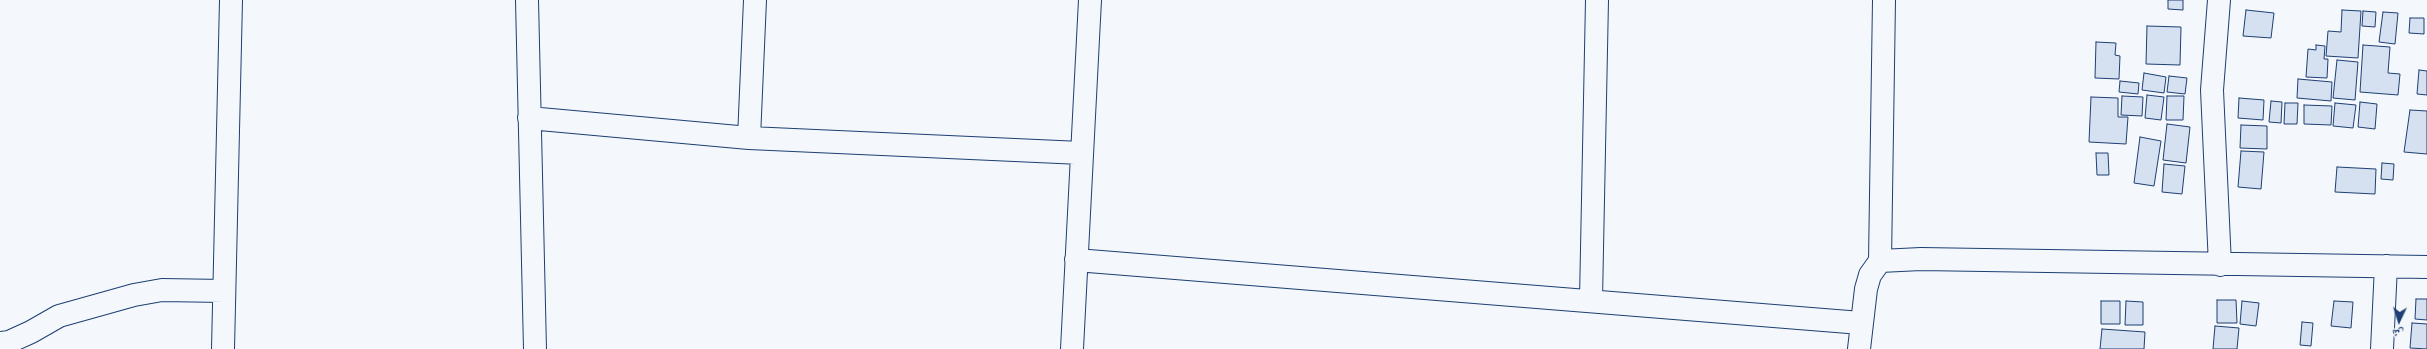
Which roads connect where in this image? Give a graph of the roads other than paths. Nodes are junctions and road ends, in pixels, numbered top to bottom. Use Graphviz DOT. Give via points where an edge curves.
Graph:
graph roads {
  1 [pos="231,0"];
  2 [pos="527,0"];
  3 [pos="755,0"];
  4 [pos="1090,0"];
  5 [pos="1597,0"];
  6 [pos="1884,0"];
  7 [pos="2219,0"];
  8 [pos="529,118"];
  9 [pos="749,138"];
  10 [pos="1081,153"];
  11 [pos="1076,260"];
  12 [pos="1880,262"];
  13 [pos="2220,265"];
  14 [pos="2386,266"];
  15 [pos="2427,267"];
  16 [pos="224,291"];
  17 [pos="1591,299"];
  18 [pos="1861,323"];
  19 [pos="0,343"];
  20 [pos="223,349"];
  21 [pos="534,349"];
  22 [pos="1072,349"];
  23 [pos="1859,349"];
  24 [pos="2382,349"];
  1 -- 16 [label="street"];
  2 -- 8 [label="street"];
  3 -- 9 [label="street"];
  4 -- 10 [label="street"];
  5 -- 17 [label="street"];
  6 -- 12 [label="street"];
  7 -- 13 [label="street" via="2212,90"];
  8 -- 9 [label="street"];
  8 -- 21 [label="street"];
  9 -- 10 [label="street"];
  10 -- 11 [label="street"];
  11 -- 17 [label="street"];
  11 -- 22 [label="street"];
  12 -- 13 [label="street" via="1922,259"];
  12 -- 18 [label="street" via="1870,276"];
  13 -- 14 [label="street"];
  14 -- 15 [label="street"];
  14 -- 24 [label="street"];
  16 -- 19 [label="street" via="162,290 134,295 59,316 31,332 9,342"];
  16 -- 20 [label="street"];
  17 -- 18 [label="street"];
  18 -- 23 [label="street"];
}
